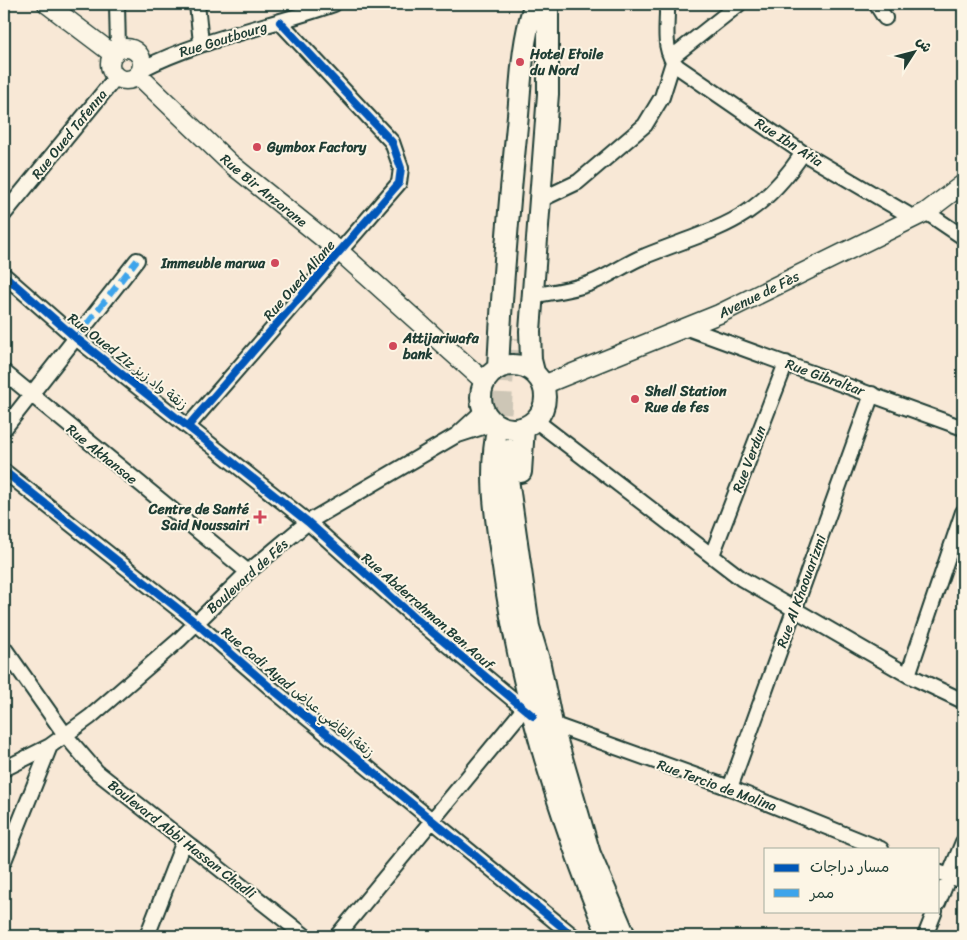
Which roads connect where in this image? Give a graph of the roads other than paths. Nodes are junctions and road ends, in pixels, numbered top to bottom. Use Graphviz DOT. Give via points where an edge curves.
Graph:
graph roads {
  1 [pos="47,4"];
  2 [pos="117,4"];
  3 [pos="197,4"];
  4 [pos="334,4"];
  5 [pos="667,4"];
  6 [pos="739,4"];
  7 [pos="876,4"];
  8 [pos="541,6"];
  9 [pos="301,9"];
  10 [pos="885,18"];
  11 [pos="280,22"];
  12 [pos="201,43"];
  13 [pos="115,51"];
  14 [pos="672,60"];
  15 [pos="140,72"];
  16 [pos="116,77"];
  17 [pos="803,153"];
  18 [pos="963,184"];
  19 [pos="540,200"];
  20 [pos="4,214"];
  21 [pos="920,215"];
  22 [pos="963,237"];
  23 [pos="340,252"];
  24 [pos="137,260"];
  25 [pos="4,275"];
  26 [pos="532,296"];
  27 [pos="688,328"];
  28 [pos="512,335"];
  29 [pos="76,338"];
  30 [pos="786,363"];
  31 [pos="4,372"];
  32 [pos="491,375"];
  33 [pos="538,379"];
  34 [pos="872,394"];
  35 [pos="32,396"];
  36 [pos="492,419"];
  37 [pos="529,424"];
  38 [pos="189,425"];
  39 [pos="963,428"];
  40 [pos="4,429"];
  41 [pos="504,452"];
  42 [pos="4,470"];
  43 [pos="963,512"];
  44 [pos="308,522"];
  45 [pos="712,555"];
  46 [pos="248,572"];
  47 [pos="794,610"];
  48 [pos="196,623"];
  49 [pos="4,648"];
  50 [pos="530,661"];
  51 [pos="908,675"];
  52 [pos="963,701"];
  53 [pos="528,713"];
  54 [pos="552,724"];
  55 [pos="66,736"];
  56 [pos="50,746"];
  57 [pos="4,769"];
  58 [pos="730,788"];
  59 [pos="431,820"];
  60 [pos="184,841"];
  61 [pos="963,842"];
  62 [pos="879,848"];
  63 [pos="4,861"];
  64 [pos="943,874"];
  65 [pos="963,882"];
  66 [pos="940,891"];
  67 [pos="935,912"];
  68 [pos="147,936"];
  69 [pos="305,936"];
  70 [pos="337,936"];
  71 [pos="573,936"];
  72 [pos="608,936"];
  73 [pos="625,936"];
  74 [pos="925,936"];
  1 -- 13 [label="street"];
  2 -- 13 [label="street"];
  3 -- 12 [label="street"];
  4 -- 9 [label="street, Rue Goutbourg"];
  5 -- 14 [label="street" via="667,46"];
  6 -- 14 [label="street"];
  7 -- 10 [label="street"];
  8 -- 19 [label="main road" via="548,94"];
  8 -- 28 [label="main road" via="534,46"];
  8 -- 32 [label="main road" via="527,31"];
  9 -- 11 [label="street, Rue Goutbourg"];
  11 -- 12 [label="street, Rue Goutbourg"];
  11 -- 23 [label="street, Rue Oued Aliane" via="392,142 401,168 399,183"];
  12 -- 15 [label="street, Rue Goutbourg"];
  13 -- 15 [label="street" via="128,47 137,51 142,59"];
  13 -- 16 [label="street" via="110,62"];
  14 -- 17 [label="street, Rue Ibn Atia" via="715,94"];
  14 -- 19 [label="street" via="662,97 645,125 578,182"];
  15 -- 16 [label="street" via="131,80"];
  15 -- 23 [label="street, Rue Bir Anzarane" via="231,164"];
  16 -- 20 [label="street, Rue Oued Tafenna"];
  17 -- 21 [label="street, Rue Ibn Atia"];
  17 -- 26 [label="street" via="772,193 723,227 640,258 592,283"];
  18 -- 21 [label="street, Avenue de Fès"];
  19 -- 26 [label="main road"];
  21 -- 22 [label="street, Rue Ibn Atia"];
  21 -- 27 [label="street, Avenue de Fès"];
  23 -- 32 [label="street, Rue Bir Anzarane"];
  23 -- 38 [label="street, Rue Oued Aliane"];
  24 -- 29 [label="street"];
  25 -- 29 [label="street, Rue Oued Ziz زنقة واد زيز"];
  26 -- 33 [label="main road" via="530,350"];
  27 -- 30 [label="street, Rue Gibraltar"];
  27 -- 33 [label="street, Avenue de Fès"];
  29 -- 35 [label="street"];
  29 -- 38 [label="street, Rue Oued Ziz زنقة واد زيز"];
  30 -- 34 [label="street, Rue Gibraltar"];
  30 -- 45 [label="street, Rue Verdun"];
  31 -- 35 [label="street, Rue Akhansae"];
  32 -- 33 [label="main road" via="517,365"];
  32 -- 36 [label="main road" via="482,391"];
  33 -- 37 [label="main road" via="544,404"];
  34 -- 39 [label="street, Rue Gibraltar"];
  34 -- 47 [label="street, Rue Al Khaouarizmi"];
  35 -- 40 [label="street"];
  35 -- 46 [label="street, Rue Akhansae"];
  36 -- 37 [label="main road" via="515,429"];
  36 -- 44 [label="street, Boulevard de Fés" via="455,436"];
  36 -- 50 [label="main road" via="494,507 511,616"];
  37 -- 45 [label="street"];
  37 -- 50 [label="main road" via="521,469"];
  38 -- 44 [label="street, Rue Oued Ziz زنقة واد زيز"];
  41 -- 50 [label="main road" via="499,479"];
  42 -- 48 [label="street, Rue Cadi Ayad زنقة القاضي عياض"];
  43 -- 51 [label="street"];
  44 -- 46 [label="street, Boulevard de Fés"];
  44 -- 53 [label="street, Rue Abderrahman Ben Aouf"];
  45 -- 47 [label="street" via="742,579"];
  46 -- 48 [label="street, Boulevard de Fés"];
  47 -- 51 [label="street"];
  47 -- 58 [label="street, Rue Al Khaouarizmi"];
  48 -- 55 [label="street, Boulevard de Fés"];
  48 -- 59 [label="street, Rue Cadi Ayad زنقة القاضي عياض"];
  49 -- 55 [label="street, Boulevard Abbi Hassan Chadli"];
  50 -- 53 [label="main road"];
  50 -- 54 [label="main road"];
  51 -- 52 [label="street"];
  53 -- 59 [label="street"];
  53 -- 72 [label="main road" via="573,850"];
  54 -- 58 [label="street, Rue Tercio de Molina"];
  54 -- 73 [label="main road" via="590,854"];
  55 -- 56 [label="street, Boulevard de Fés"];
  55 -- 60 [label="street, Boulevard Abbi Hassan Chadli" via="97,772"];
  56 -- 57 [label="street, Boulevard de Fés"];
  56 -- 63 [label="street"];
  58 -- 62 [label="street, Rue Tercio de Molina"];
  59 -- 70 [label="street"];
  59 -- 71 [label="street, Rue Cadi Ayad زنقة القاضي عياض"];
  60 -- 68 [label="street"];
  60 -- 69 [label="street, Boulevard Abbi Hassan Chadli"];
  61 -- 64 [label="street"];
  64 -- 65 [label="street"];
  64 -- 66 [label="street"];
  67 -- 74 [label="street"];
}
